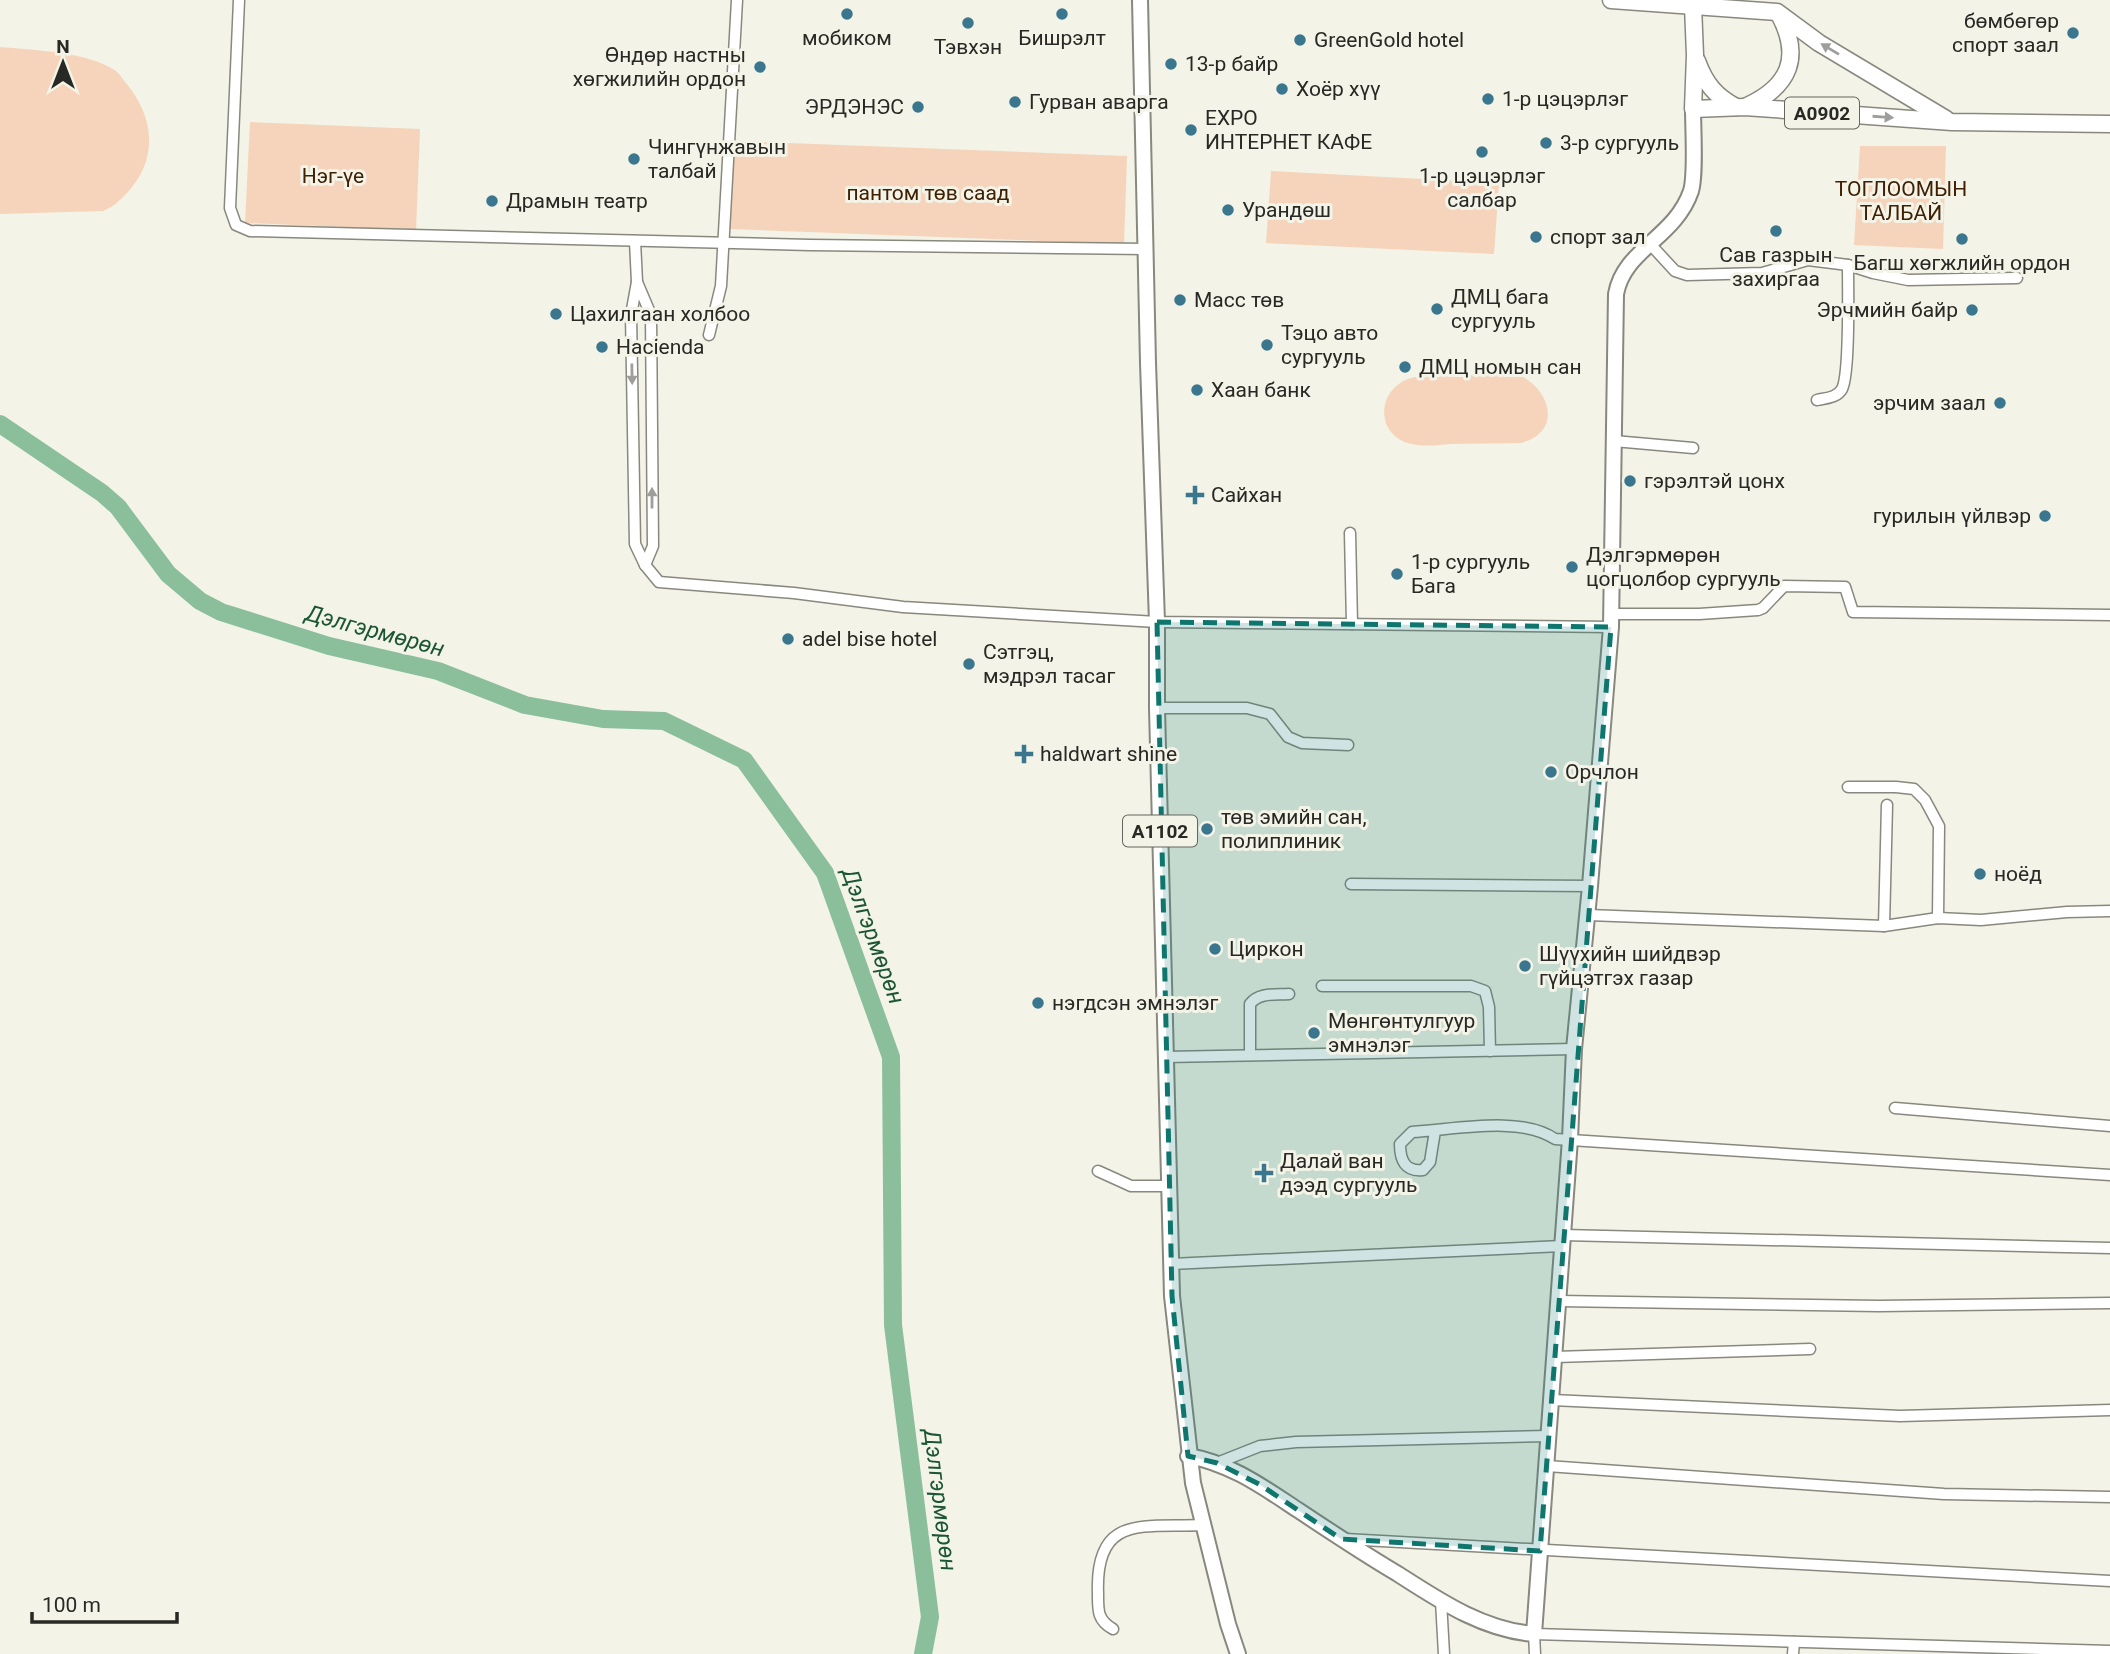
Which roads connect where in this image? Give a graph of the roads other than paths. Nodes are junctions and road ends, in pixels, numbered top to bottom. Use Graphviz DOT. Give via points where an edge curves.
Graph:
graph roads {
  1 [pos="239,0"];
  2 [pos="737,0"];
  3 [pos="1140,0"];
  4 [pos="1611,0"];
  5 [pos="1693,3"];
  6 [pos="1780,7"];
  7 [pos="1695,55"];
  8 [pos="1741,107"];
  9 [pos="1693,109"];
  10 [pos="1952,122"];
  11 [pos="2110,124"];
  12 [pos="635,241"];
  13 [pos="724,243"];
  14 [pos="1650,244"];
  15 [pos="1147,249"];
  16 [pos="1848,265"];
  17 [pos="2017,278"];
  18 [pos="637,282"];
  19 [pos="709,335"];
  20 [pos="1817,400"];
  21 [pos="1614,441"];
  22 [pos="1693,448"];
  23 [pos="1350,533"];
  24 [pos="645,565"];
  25 [pos="2110,615"];
  26 [pos="1611,621"];
  27 [pos="1157,622"];
  28 [pos="1352,624"];
  29 [pos="1157,708"];
  30 [pos="1348,745"];
  31 [pos="1848,787"];
  32 [pos="1886,804"];
  33 [pos="1351,884"];
  34 [pos="1590,886"];
  35 [pos="2110,911"];
  36 [pos="1588,915"];
  37 [pos="1938,918"];
  38 [pos="1884,926"];
  39 [pos="1322,986"];
  40 [pos="1289,994"];
  41 [pos="1574,1049"];
  42 [pos="1490,1051"];
  43 [pos="1250,1055"];
  44 [pos="1165,1056"];
  45 [pos="1895,1108"];
  46 [pos="2110,1126"];
  47 [pos="1435,1130"];
  48 [pos="1570,1139"];
  49 [pos="1098,1171"];
  50 [pos="2110,1175"];
  51 [pos="1169,1186"];
  52 [pos="1563,1240"];
  53 [pos="2110,1248"];
  54 [pos="1171,1264"];
  55 [pos="1559,1301"];
  56 [pos="2110,1303"];
  57 [pos="1810,1349"];
  58 [pos="1555,1357"];
  59 [pos="1552,1400"];
  60 [pos="2110,1410"];
  61 [pos="1549,1436"];
  62 [pos="1188,1457"];
  63 [pos="1217,1463"];
  64 [pos="1547,1466"];
  65 [pos="2110,1497"];
  66 [pos="1203,1525"];
  67 [pos="1341,1539"];
  68 [pos="1541,1551"];
  69 [pos="2110,1581"];
  70 [pos="1441,1601"];
  71 [pos="1113,1629"];
  72 [pos="1534,1634"];
  73 [pos="1794,1642"];
  74 [pos="2110,1651"];
  75 [pos="1238,1654"];
  76 [pos="1444,1654"];
  77 [pos="1535,1654"];
  78 [pos="1793,1654"];
  1 -- 12 [label="street" via="230,208 236,225 250,231"];
  2 -- 13 [label="street"];
  3 -- 15 [label="main road, A1102"];
  4 -- 5 [label="highway"];
  5 -- 6 [label="highway"];
  5 -- 7 [label="highway"];
  6 -- 8 [label="highway" via="1788,39 1787,72 1767,97"];
  10 -- 6 [label="highway, A0902, one-way" via="1819,43"];
  7 -- 8 [label="highway" via="1711,89 1720,99"];
  7 -- 9 [label="highway"];
  8 -- 9 [label="highway, A0902"];
  8 -- 10 [label="highway, A0902, one-way"];
  9 -- 14 [label="main road" via="1692,188 1677,219"];
  10 -- 11 [label="highway, A0902"];
  12 -- 13 [label="street"];
  12 -- 18 [label="street"];
  13 -- 15 [label="street"];
  13 -- 19 [label="street" via="721,286"];
  14 -- 16 [label="street" via="1675,271 1687,275 1762,273 1808,260"];
  14 -- 21 [label="main road" via="1624,270 1616,295"];
  15 -- 27 [label="main road, A1102"];
  16 -- 17 [label="street" via="1908,280"];
  16 -- 20 [label="street" via="1843,388 1835,396"];
  18 -- 24 [label="street, one-way" via="631,316 635,544"];
  24 -- 18 [label="street, one-way" via="653,545 651,315"];
  21 -- 22 [label="street"];
  21 -- 26 [label="main road"];
  23 -- 28 [label="street"];
  24 -- 27 [label="street" via="659,582 903,607"];
  25 -- 26 [label="street" via="1853,612 1845,587 1821,585 1784,586 1758,610"];
  26 -- 28 [label="street"];
  26 -- 34 [label="main road"];
  27 -- 28 [label="street"];
  27 -- 29 [label="main road, A1102"];
  29 -- 30 [label="street" via="1247,708 1270,714 1288,737 1302,743"];
  29 -- 44 [label="main road, A1102"];
  31 -- 37 [label="street" via="1914,789 1925,800 1939,827"];
  32 -- 38 [label="street"];
  33 -- 34 [label="street"];
  34 -- 36 [label="main road"];
  35 -- 37 [label="street" via="1982,920"];
  36 -- 38 [label="street"];
  36 -- 41 [label="main road"];
  37 -- 38 [label="street"];
  39 -- 42 [label="street" via="1471,986 1485,991"];
  40 -- 43 [label="street" via="1261,996 1250,1004"];
  41 -- 42 [label="street"];
  41 -- 48 [label="main road"];
  42 -- 43 [label="street"];
  43 -- 44 [label="street"];
  44 -- 51 [label="main road, A1102"];
  45 -- 46 [label="street"];
  47 -- 47 [label="street" via="1430,1162 1423,1170 1406,1168 1400,1156 1405,1137"];
  47 -- 48 [label="street" via="1521,1127 1555,1139"];
  48 -- 50 [label="street"];
  48 -- 52 [label="main road"];
  49 -- 51 [label="street" via="1132,1186"];
  51 -- 54 [label="main road, A1102"];
  52 -- 53 [label="street"];
  52 -- 54 [label="street"];
  52 -- 55 [label="main road"];
  54 -- 62 [label="main road, A1102"];
  55 -- 56 [label="street" via="1879,1306"];
  55 -- 58 [label="main road"];
  57 -- 58 [label="street"];
  58 -- 59 [label="main road"];
  59 -- 60 [label="street" via="1900,1416"];
  59 -- 61 [label="main road"];
  61 -- 63 [label="street" via="1296,1442 1260,1446"];
  61 -- 64 [label="main road"];
  62 -- 63 [label="main road"];
  62 -- 66 [label="main road, A1102"];
  63 -- 67 [label="main road" via="1259,1484"];
  64 -- 65 [label="street" via="1944,1494"];
  64 -- 68 [label="main road"];
  66 -- 71 [label="street" via="1127,1528 1107,1544 1097,1570 1098,1614"];
  66 -- 75 [label="main road, A1102"];
  67 -- 68 [label="street"];
  67 -- 70 [label="main road"];
  68 -- 69 [label="street"];
  68 -- 72 [label="main road"];
  70 -- 72 [label="main road" via="1497,1627"];
  70 -- 76 [label="street"];
  72 -- 73 [label="street"];
  72 -- 77 [label="street"];
  73 -- 74 [label="street"];
  73 -- 78 [label="street"];
}
